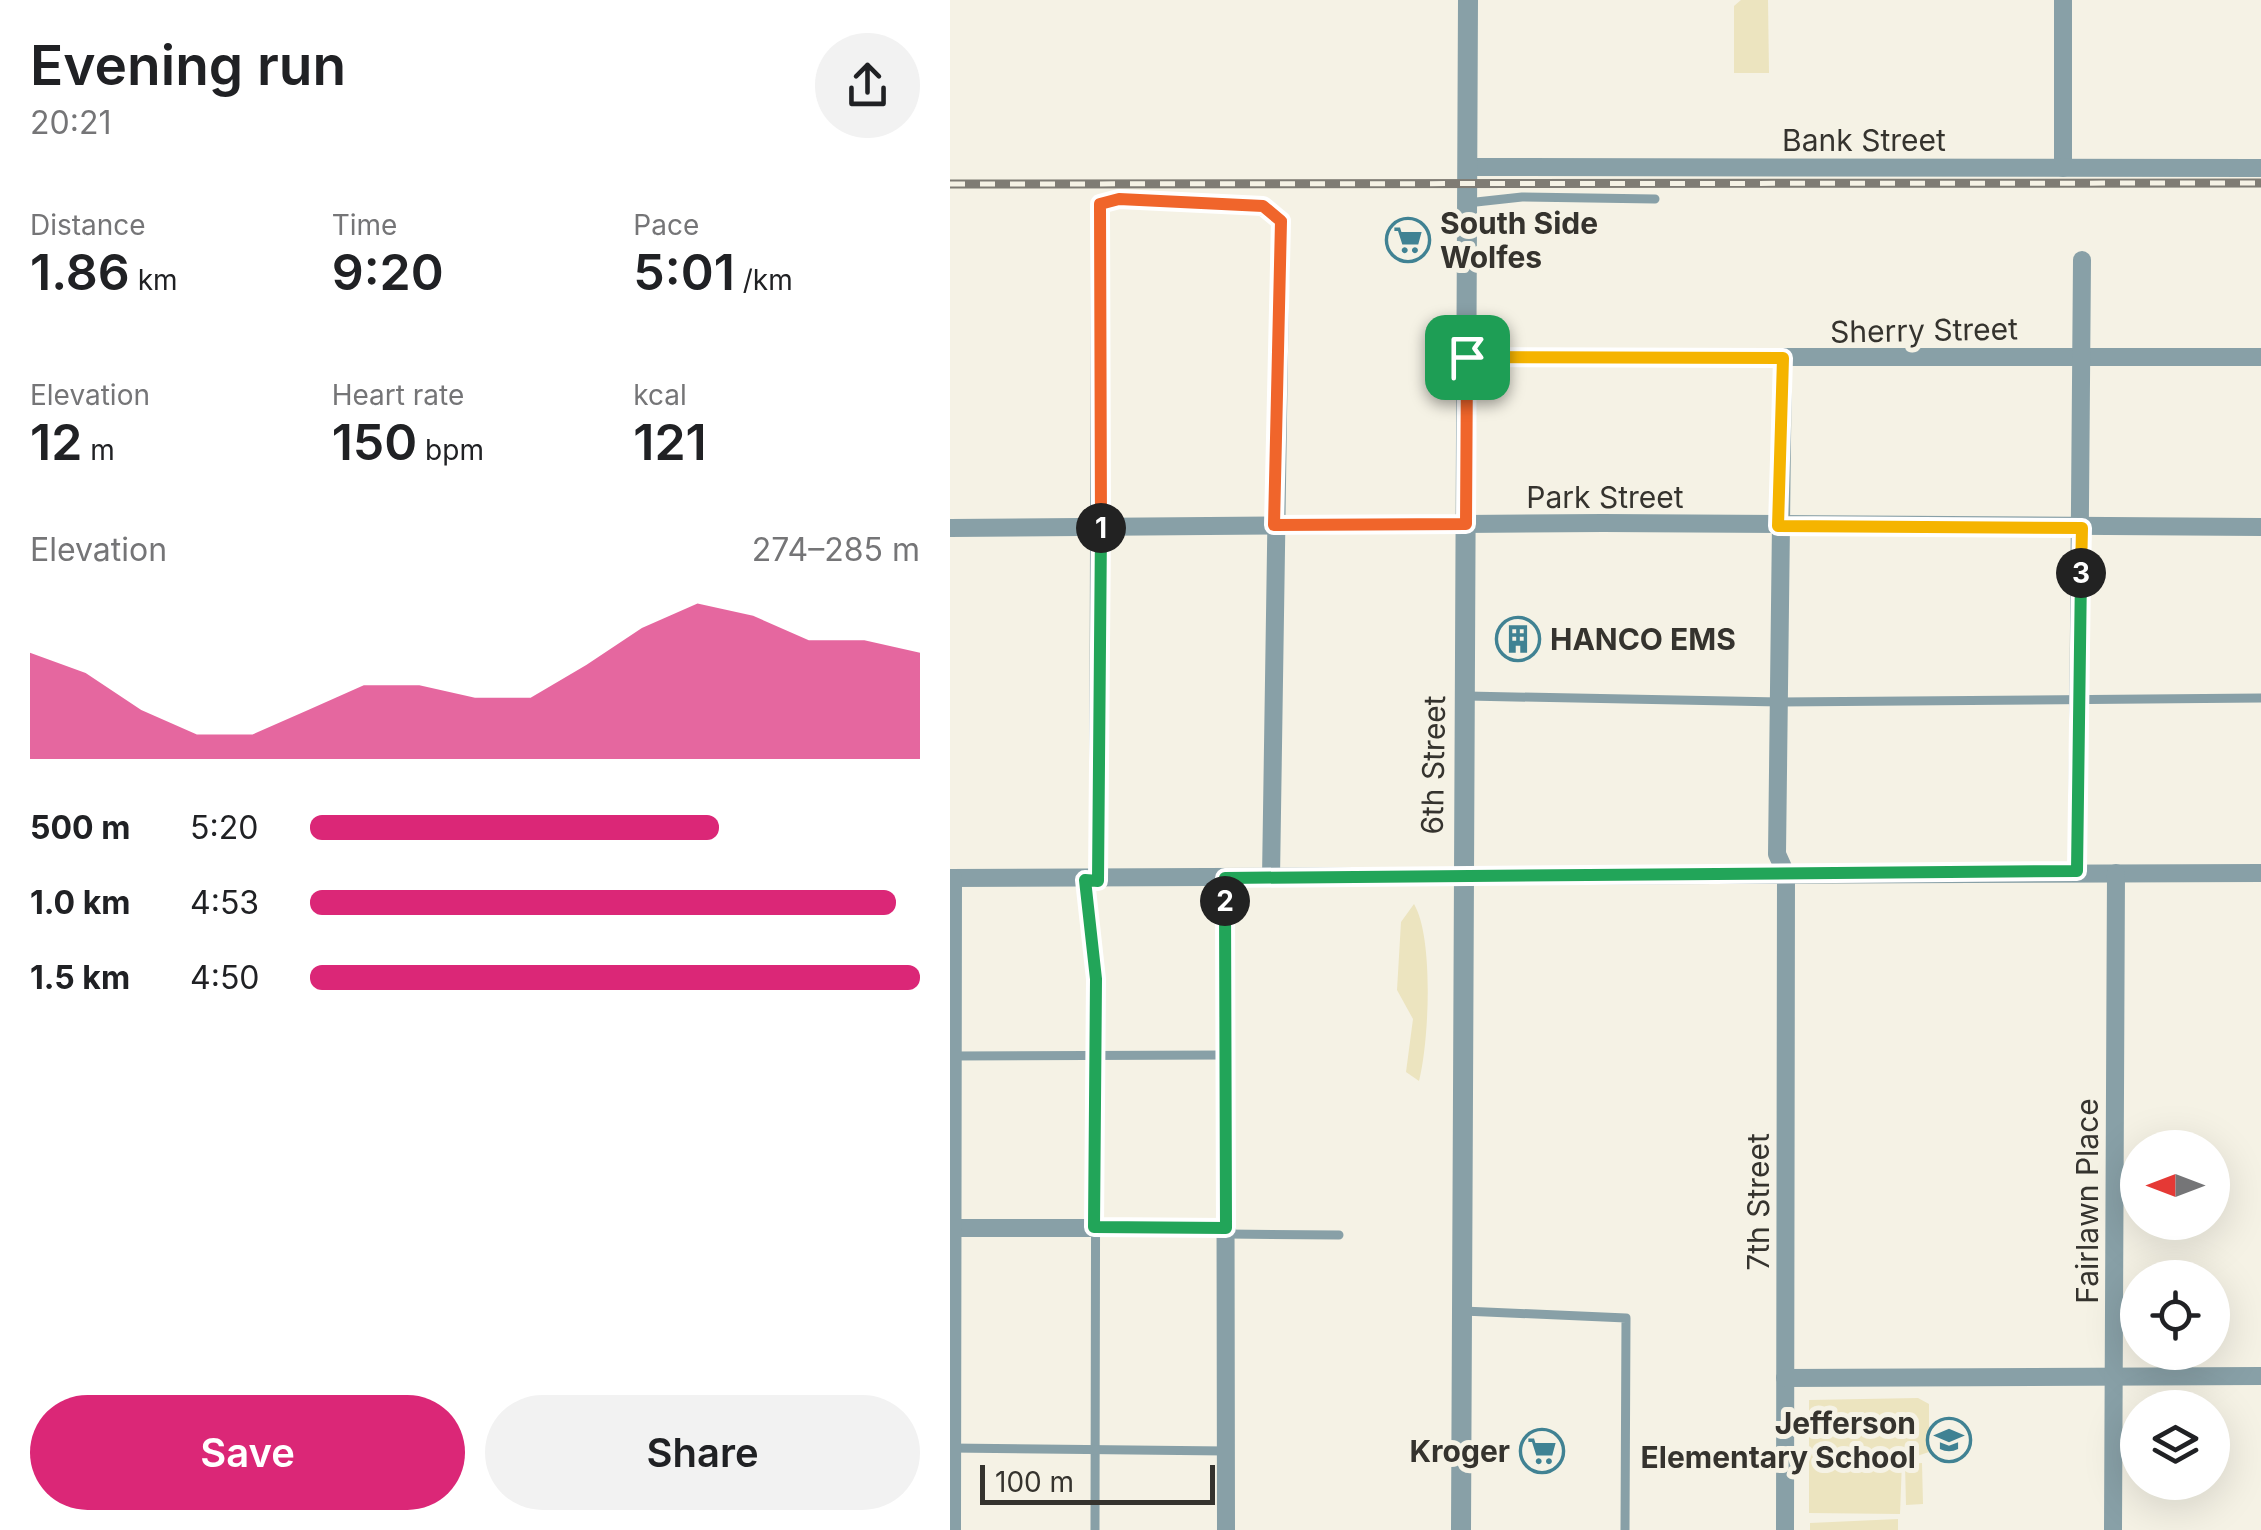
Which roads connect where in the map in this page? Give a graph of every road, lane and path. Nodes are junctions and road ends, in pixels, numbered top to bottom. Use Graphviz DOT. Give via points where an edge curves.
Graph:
graph roads {
  1 [pos="1468,0"];
  2 [pos="2063,0"];
  3 [pos="1467,167"];
  4 [pos="2063,168"];
  5 [pos="2261,168"];
  6 [pos="1655,199"];
  7 [pos="1467,203"];
  8 [pos="2082,260"];
  9 [pos="2084,355"];
  10 [pos="2261,356"];
  11 [pos="1467,357"];
  12 [pos="1783,358"];
  13 [pos="1466,524"];
  14 [pos="1274,525"];
  15 [pos="1778,526"];
  16 [pos="2261,527"];
  17 [pos="950,528"];
  18 [pos="1101,528"];
  19 [pos="2082,528"];
  20 [pos="1464,696"];
  21 [pos="2079,698"];
  22 [pos="2261,698"];
  23 [pos="1780,702"];
  24 [pos="2077,871"];
  25 [pos="2116,873"];
  26 [pos="2261,873"];
  27 [pos="1786,874"];
  28 [pos="1462,875"];
  29 [pos="952,878"];
  30 [pos="1225,878"];
  31 [pos="1272,878"];
  32 [pos="1092,881"];
  33 [pos="952,1056"];
  34 [pos="1226,1056"];
  35 [pos="1095,1058"];
  36 [pos="1094,1227"];
  37 [pos="951,1228"];
  38 [pos="1226,1231"];
  39 [pos="1339,1234"];
  40 [pos="1460,1310"];
  41 [pos="2261,1376"];
  42 [pos="1785,1378"];
  43 [pos="2113,1378"];
  44 [pos="951,1448"];
  45 [pos="1094,1449"];
  46 [pos="1226,1451"];
  47 [pos="952,1530"];
  48 [pos="1095,1530"];
  49 [pos="1226,1530"];
  50 [pos="1461,1530"];
  51 [pos="1625,1530"];
  52 [pos="1785,1530"];
  53 [pos="2113,1530"];
  1 -- 3 [label="street, 6th Street"];
  2 -- 4 [label="street"];
  3 -- 4 [label="street, Bank Street"];
  3 -- 7 [label="street, 6th Street"];
  4 -- 5 [label="street, Bank Street"];
  6 -- 7 [label="lane"];
  7 -- 11 [label="street, 6th Street"];
  8 -- 9 [label="street"];
  9 -- 10 [label="street, Sherry Street"];
  9 -- 12 [label="street, Sherry Street"];
  9 -- 19 [label="street"];
  11 -- 12 [label="street, Sherry Street"];
  11 -- 13 [label="street, 6th Street"];
  12 -- 15 [label="street, 7th Street"];
  13 -- 14 [label="street, Park Street"];
  13 -- 15 [label="street, Park Street"];
  13 -- 20 [label="street, 6th Street"];
  14 -- 18 [label="street, Park Street"];
  14 -- 18 [label="street" via="1281,221 1263,206 1119,199 1100,204"];
  14 -- 31 [label="street"];
  15 -- 19 [label="street, Park Street"];
  15 -- 23 [label="street, 7th Street"];
  16 -- 19 [label="street, Park Street"];
  17 -- 18 [label="street, Park Street"];
  18 -- 32 [label="street"];
  19 -- 21 [label="street"];
  20 -- 23 [label="lane"];
  20 -- 28 [label="street, 6th Street"];
  21 -- 22 [label="lane"];
  21 -- 23 [label="lane"];
  21 -- 24 [label="street"];
  23 -- 27 [label="street, 7th Street" via="1777,854"];
  24 -- 25 [label="street"];
  24 -- 27 [label="street"];
  25 -- 26 [label="street"];
  25 -- 43 [label="street, Fairlawn Place"];
  27 -- 28 [label="street"];
  27 -- 42 [label="street, 7th Street"];
  28 -- 31 [label="street"];
  28 -- 40 [label="street, 6th Street"];
  29 -- 32 [label="street"];
  29 -- 33 [label="street"];
  30 -- 31 [label="street"];
  30 -- 32 [label="street"];
  30 -- 34 [label="street"];
  32 -- 35 [label="lane"];
  33 -- 35 [label="lane"];
  33 -- 37 [label="street"];
  34 -- 35 [label="lane"];
  34 -- 38 [label="street"];
  35 -- 36 [label="lane"];
  36 -- 37 [label="street"];
  36 -- 38 [label="street"];
  36 -- 45 [label="lane"];
  37 -- 44 [label="street"];
  38 -- 39 [label="lane"];
  38 -- 46 [label="street"];
  40 -- 50 [label="street, 6th Street"];
  40 -- 51 [label="lane" via="1626,1318"];
  41 -- 43 [label="street"];
  42 -- 43 [label="street"];
  42 -- 52 [label="street, 7th Street"];
  43 -- 53 [label="street, Fairlawn Place"];
  44 -- 45 [label="lane"];
  44 -- 47 [label="street"];
  45 -- 46 [label="lane"];
  45 -- 48 [label="lane"];
  46 -- 49 [label="street"];
}
